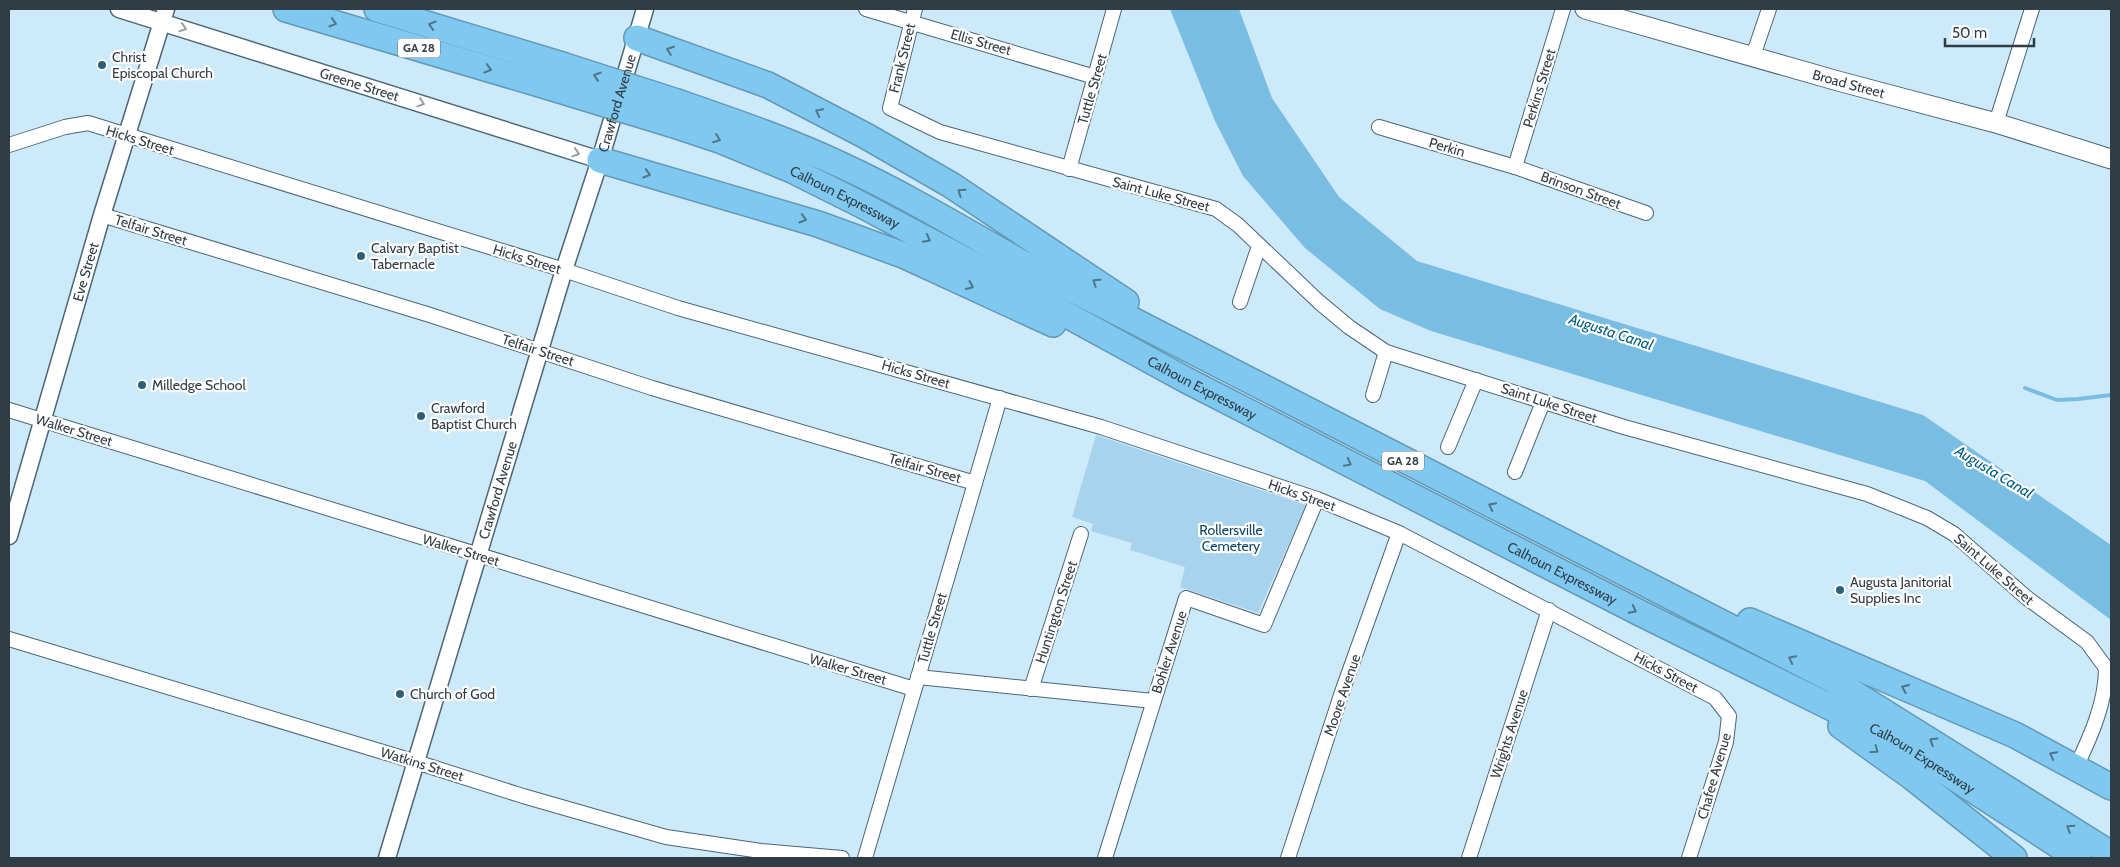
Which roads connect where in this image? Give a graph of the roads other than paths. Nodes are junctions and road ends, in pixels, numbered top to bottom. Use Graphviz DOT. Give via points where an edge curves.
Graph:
graph roads {
  1 [pos="119,9"];
  2 [pos="286,9"];
  3 [pos="377,9"];
  4 [pos="645,9"];
  5 [pos="866,9"];
  6 [pos="1114,9"];
  7 [pos="1563,9"];
  8 [pos="1585,9"];
  9 [pos="1769,9"];
  10 [pos="2032,9"];
  11 [pos="164,15"];
  12 [pos="913,15"];
  13 [pos="637,38"];
  14 [pos="1753,56"];
  15 [pos="1095,77"];
  16 [pos="890,108"];
  17 [pos="674,113"];
  18 [pos="1996,123"];
  19 [pos="1379,127"];
  20 [pos="126,136"];
  21 [pos="9,145"];
  22 [pos="600,160"];
  23 [pos="2111,160"];
  24 [pos="1515,167"];
  25 [pos="1069,169"];
  26 [pos="1646,214"];
  27 [pos="102,216"];
  28 [pos="1259,246"];
  29 [pos="564,270"];
  30 [pos="1240,302"];
  31 [pos="540,350"];
  32 [pos="1386,352"];
  33 [pos="1239,376"];
  34 [pos="1476,380"];
  35 [pos="1373,396"];
  36 [pos="1000,398"];
  37 [pos="1543,402"];
  38 [pos="9,410"];
  39 [pos="43,420"];
  40 [pos="1319,448"];
  41 [pos="1448,448"];
  42 [pos="1515,472"];
  43 [pos="975,483"];
  44 [pos="1317,499"];
  45 [pos="1520,521"];
  46 [pos="1399,532"];
  47 [pos="1081,534"];
  48 [pos="9,536"];
  49 [pos="478,554"];
  50 [pos="1549,610"];
  51 [pos="9,639"];
  52 [pos="1762,673"];
  53 [pos="916,683"];
  54 [pos="1030,689"];
  55 [pos="1715,698"];
  56 [pos="1153,702"];
  57 [pos="416,762"];
  58 [pos="2076,767"];
  59 [pos="2111,787"];
  60 [pos="2111,854"];
  61 [pos="387,858"];
  62 [pos="842,858"];
  63 [pos="865,858"];
  64 [pos="1105,858"];
  65 [pos="1288,858"];
  66 [pos="1469,858"];
  67 [pos="1689,858"];
  68 [pos="2014,858"];
  69 [pos="2078,858"];
  1 -- 11 [label="street, Greene Street"];
  2 -- 17 [label="highway, Calhoun Expressway / GA 28, one-way, bridge" via="553,88"];
  17 -- 3 [label="highway, Calhoun Expressway / GA 28, one-way, bridge" via="562,65"];
  4 -- 13 [label="street, Crawford Avenue"];
  5 -- 12 [label="street, Ellis Street"];
  6 -- 15 [label="street, Tuttle Street"];
  7 -- 24 [label="street, Perkins Street"];
  8 -- 14 [label="main road, Broad Street"];
  9 -- 14 [label="street"];
  10 -- 18 [label="street"];
  11 -- 20 [label="street, Eve Street"];
  11 -- 22 [label="street, Greene Street, one-way"];
  12 -- 15 [label="street, Ellis Street"];
  12 -- 16 [label="street, Frank Street"];
  13 -- 22 [label="street, Crawford Avenue"];
  33 -- 13 [label="highway, one-way" via="951,185 866,136 768,85"];
  14 -- 18 [label="main road, Broad Street"];
  15 -- 25 [label="street, Tuttle Street"];
  16 -- 25 [label="street, Saint Luke Street" via="940,132"];
  17 -- 33 [label="highway, Calhoun Expressway / GA 28" via="759,130 841,165 931,211 1029,268"];
  17 -- 40 [label="highway, Calhoun Expressway / GA 28, one-way" via="722,141 792,170 856,202"];
  18 -- 23 [label="main road, Broad Street"];
  19 -- 24 [label="street, Perkin"];
  20 -- 21 [label="street, Hicks Street" via="88,123"];
  20 -- 27 [label="street, Eve Street"];
  20 -- 29 [label="street, Hicks Street"];
  22 -- 29 [label="street, Crawford Avenue"];
  22 -- 40 [label="highway, one-way" via="818,224 903,255"];
  24 -- 26 [label="street, Brinson Street"];
  25 -- 28 [label="street, Saint Luke Street" via="1216,209"];
  27 -- 31 [label="street, Telfair Street"];
  27 -- 39 [label="street, Eve Street"];
  28 -- 30 [label="street"];
  28 -- 32 [label="street, Saint Luke Street" via="1319,302"];
  29 -- 31 [label="street, Crawford Avenue"];
  29 -- 36 [label="street, Hicks Street" via="678,308"];
  31 -- 43 [label="street, Telfair Street" via="652,388"];
  31 -- 49 [label="street, Crawford Avenue"];
  32 -- 34 [label="street, Saint Luke Street"];
  32 -- 35 [label="street"];
  45 -- 33 [label="highway, Calhoun Expressway / GA 28, one-way"];
  34 -- 37 [label="street, Saint Luke Street"];
  34 -- 41 [label="street"];
  36 -- 43 [label="street, Tuttle Street"];
  36 -- 44 [label="street, Hicks Street" via="1101,427"];
  37 -- 42 [label="street"];
  37 -- 58 [label="street, Saint Luke Street" via="1867,494 1927,518 1954,534 2027,598 2087,642 2106,668 2098,712"];
  38 -- 39 [label="street, Walker Street"];
  39 -- 48 [label="street, Eve Street"];
  39 -- 49 [label="street, Walker Street"];
  40 -- 52 [label="highway, Calhoun Expressway / GA 28, one-way"];
  43 -- 53 [label="street, Tuttle Street"];
  44 -- 46 [label="street, Hicks Street"];
  44 -- 56 [label="street, Bohler Avenue" via="1264,625 1186,598"];
  58 -- 45 [label="highway, one-way" via="2015,735"];
  60 -- 45 [label="highway, Calhoun Expressway / GA 28, one-way" via="1832,679"];
  46 -- 50 [label="street, Hicks Street"];
  46 -- 65 [label="street, Moore Avenue"];
  47 -- 54 [label="street, Huntington Street"];
  49 -- 53 [label="street, Walker Street" via="789,652"];
  49 -- 57 [label="street, Crawford Avenue"];
  50 -- 55 [label="street, Hicks Street"];
  50 -- 66 [label="street, Wrights Avenue"];
  51 -- 57 [label="street, Watkins Street"];
  52 -- 68 [label="highway, one-way" via="1912,777"];
  52 -- 69 [label="highway, Calhoun Expressway / GA 28" via="1895,738"];
  53 -- 54 [label="street, Walker Street"];
  53 -- 63 [label="street, Tuttle Street"];
  54 -- 56 [label="street, Walker Street"];
  55 -- 67 [label="street, Chafee Avenue" via="1729,716 1726,742"];
  56 -- 64 [label="street, Bohler Avenue"];
  57 -- 61 [label="street, Crawford Avenue"];
  57 -- 62 [label="street, Watkins Street" via="666,838"];
  58 -- 59 [label="highway"];
}
